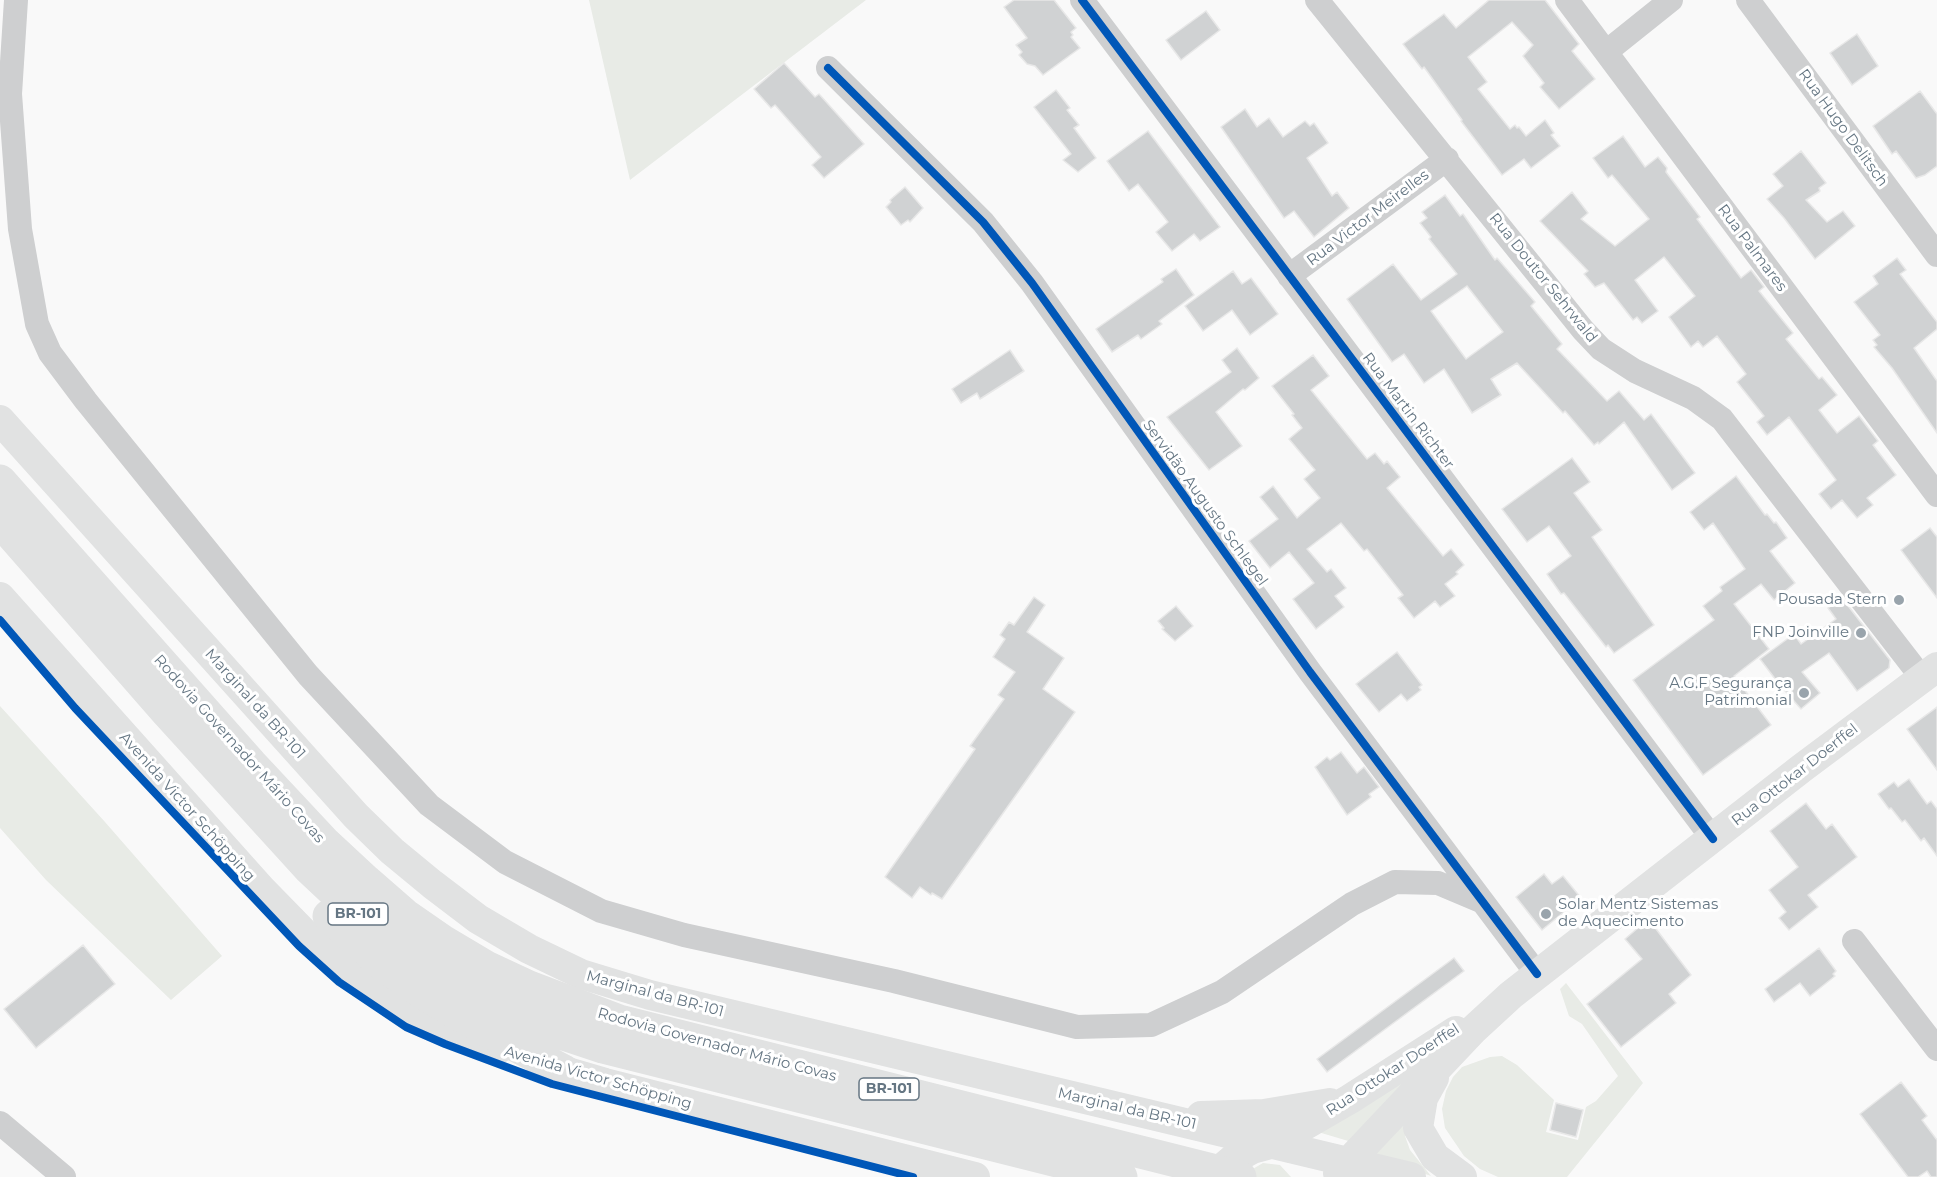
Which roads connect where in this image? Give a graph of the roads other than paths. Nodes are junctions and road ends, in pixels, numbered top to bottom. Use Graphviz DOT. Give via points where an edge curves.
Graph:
graph roads {
  1 [pos="16,0"];
  2 [pos="1082,0"];
  3 [pos="1317,0"];
  4 [pos="1567,0"];
  5 [pos="1671,0"];
  6 [pos="1748,0"];
  7 [pos="1606,52"];
  8 [pos="828,68"];
  9 [pos="1447,159"];
  10 [pos="1937,255"];
  11 [pos="1290,276"];
  12 [pos="0,420"];
  13 [pos="0,481"];
  14 [pos="1937,495"];
  15 [pos="0,521"];
  16 [pos="0,597"];
  17 [pos="1930,673"];
  18 [pos="166,711"];
  19 [pos="1713,839"];
  20 [pos="1483,902"];
  21 [pos="1854,941"];
  22 [pos="1537,974"];
  23 [pos="1511,995"];
  24 [pos="1937,1049"];
  25 [pos="1444,1060"];
  26 [pos="564,1071"];
  27 [pos="1350,1099"];
  28 [pos="1159,1117"];
  29 [pos="0,1123"];
  30 [pos="1274,1143"];
  31 [pos="1341,1169"];
  32 [pos="970,1176"];
  33 [pos="64,1177"];
  34 [pos="1121,1177"];
  35 [pos="1212,1177"];
  36 [pos="1240,1177"];
  37 [pos="1312,1177"];
  38 [pos="1411,1177"];
  39 [pos="1462,1177"];
  1 -- 20 [label="street" via="10,94 20,229 36,324 50,353 308,675 429,805 505,862 601,911 684,935 894,981 1077,1027 1151,1025 1222,992 1352,904 1395,882 1438,883"];
  2 -- 11 [label="street, Rua Martin Richter"];
  3 -- 9 [label="street, Rua Doutor Sehrwald"];
  4 -- 7 [label="street, Rua Palmares"];
  5 -- 7 [label="street"];
  6 -- 10 [label="street, Rua Hugo Delitsch"];
  7 -- 14 [label="street, Rua Palmares"];
  8 -- 20 [label="street, Servidão Augusto Schlegel" via="983,222 1032,283 1303,663"];
  9 -- 11 [label="street, Rua Victor Meirelles"];
  9 -- 17 [label="street, Rua Doutor Sehrwald" via="1601,349 1635,371 1694,398 1722,419"];
  11 -- 19 [label="street, Rua Martin Richter"];
  12 -- 28 [label="main road, Marginal da BR-101" via="356,816 392,851 478,919 581,974 650,995"];
  13 -- 36 [label="highway, Rodovia Governador Mário Covas / BR-101" via="324,842 405,915 477,962 529,987 619,1021"];
  15 -- 18 [label="highway, Rodovia Governador Mário Covas / BR-101"];
  16 -- 26 [label="main road, Avenida Victor Schöpping" via="261,890 338,962 378,992 434,1023"];
  17 -- 19 [label="main road, Rua Ottokar Doerffel"];
  18 -- 26 [label="highway" via="308,896 345,932 428,996"];
  18 -- 34 [label="highway, Rodovia Governador Mário Covas / BR-101" via="301,860 357,914 409,953 510,1014 603,1047"];
  19 -- 22 [label="main road, Rua Ottokar Doerffel"];
  20 -- 22 [label="street, Servidão Augusto Schlegel"];
  21 -- 24 [label="street"];
  22 -- 23 [label="main road, Rua Ottokar Doerffel"];
  23 -- 25 [label="main road, Rua Ottokar Doerffel"];
  23 -- 27 [label="main road, Rua Ottokar Doerffel"];
  25 -- 31 [label="main road, Rua Ottokar Doerffel"];
  25 -- 39 [label="main road" via="1423,1098 1418,1128 1435,1157"];
  26 -- 32 [label="main road, Avenida Victor Schöpping"];
  27 -- 28 [label="main road" via="1264,1114"];
  27 -- 30 [label="main road, Rua Ottokar Doerffel"];
  28 -- 30 [label="main road, Marginal da BR-101"];
  29 -- 33 [label="street"];
  30 -- 31 [label="main road, Marginal da BR-101"];
  30 -- 35 [label="main road, Rua Ottokar Doerffel" via="1252,1149"];
  30 -- 37 [label="main road" via="1305,1161"];
  31 -- 38 [label="main road, Marginal da BR-101"];
}
